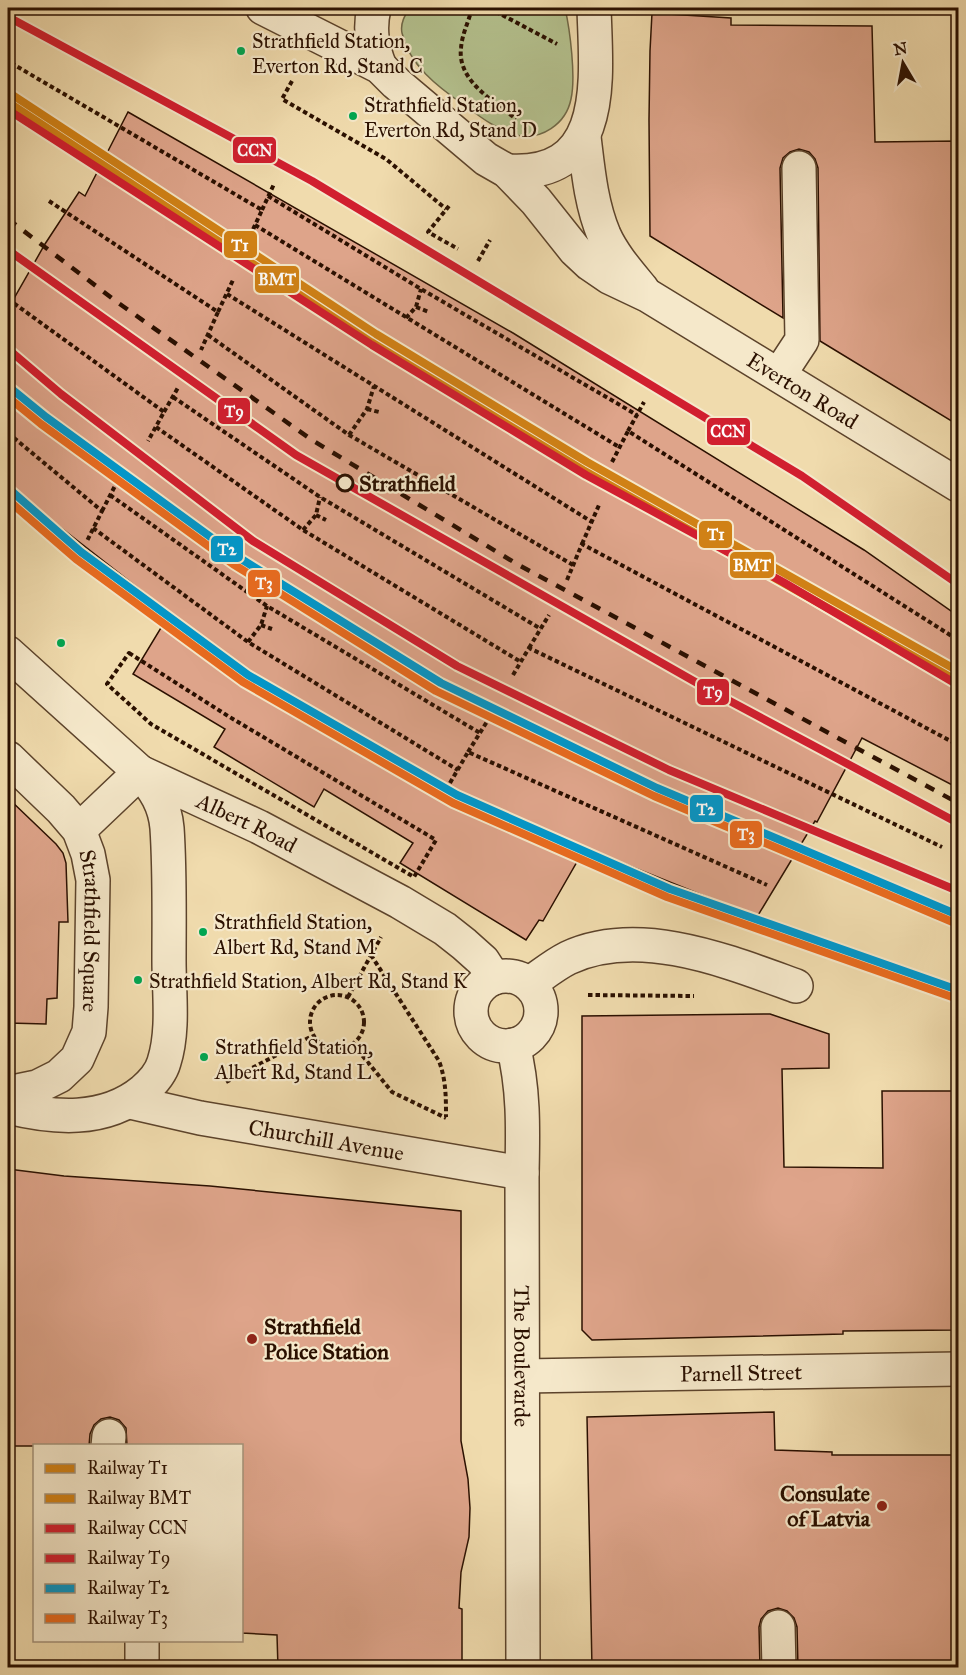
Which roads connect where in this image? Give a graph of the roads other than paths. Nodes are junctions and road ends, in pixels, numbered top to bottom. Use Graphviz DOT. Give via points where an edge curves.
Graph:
graph roads {
  1 [pos="262,8"];
  2 [pos="374,8"];
  3 [pos="594,8"];
  4 [pos="380,67"];
  5 [pos="584,137"];
  6 [pos="799,168"];
  7 [pos="507,171"];
  8 [pos="647,295"];
  9 [pos="779,375"];
  10 [pos="958,485"];
  11 [pos="8,653"];
  12 [pos="8,758"];
  13 [pos="140,772"];
  14 [pos="79,830"];
  15 [pos="494,978"];
  16 [pos="529,984"];
  17 [pos="796,986"];
  18 [pos="513,1045"];
  19 [pos="8,1093"];
  20 [pos="130,1102"];
  21 [pos="8,1107"];
  22 [pos="522,1173"];
  23 [pos="958,1369"];
  24 [pos="523,1376"];
  25 [pos="778,1627"];
  26 [pos="142,1642"];
  27 [pos="142,1668"];
  28 [pos="523,1668"];
  29 [pos="779,1668"];
  1 -- 4 [label="street"];
  2 -- 4 [label="street" via="371,35"];
  3 -- 5 [label="street" via="594,101"];
  4 -- 7 [label="street" via="486,159"];
  5 -- 7 [label="street" via="574,152 559,163 542,170"];
  5 -- 8 [label="street" via="589,182 604,236"];
  6 -- 9 [label="street" via="802,340"];
  7 -- 8 [label="street" via="590,264"];
  8 -- 9 [label="street, Everton Road"];
  9 -- 10 [label="street, Everton Road"];
  11 -- 13 [label="street, Albert Road"];
  12 -- 14 [label="street"];
  13 -- 14 [label="street"];
  13 -- 15 [label="street, Albert Road" via="259,827 400,902 464,944"];
  13 -- 20 [label="street" via="153,787 166,814 168,1040 164,1064 150,1085"];
  14 -- 19 [label="street, Strathfield Square" via="93,880 89,1032 77,1059 59,1076 38,1087"];
  15 -- 16 [label="street" via="513,976"];
  15 -- 18 [label="street" via="476,993 471,1015 474,1026 490,1042"];
  16 -- 17 [label="street" via="568,958 615,945 645,944 723,959"];
  16 -- 18 [label="street" via="541,1003 542,1014 539,1025 524,1042"];
  18 -- 22 [label="street, The Boulevarde" via="524,1118"];
  20 -- 21 [label="street" via="105,1112 72,1116 40,1115"];
  20 -- 22 [label="street, Churchill Avenue" via="200,1118"];
  22 -- 24 [label="street, The Boulevarde"];
  23 -- 24 [label="street, Parnell Street"];
  24 -- 28 [label="street, The Boulevarde"];
  25 -- 29 [label="street"];
  26 -- 27 [label="street"];
}
